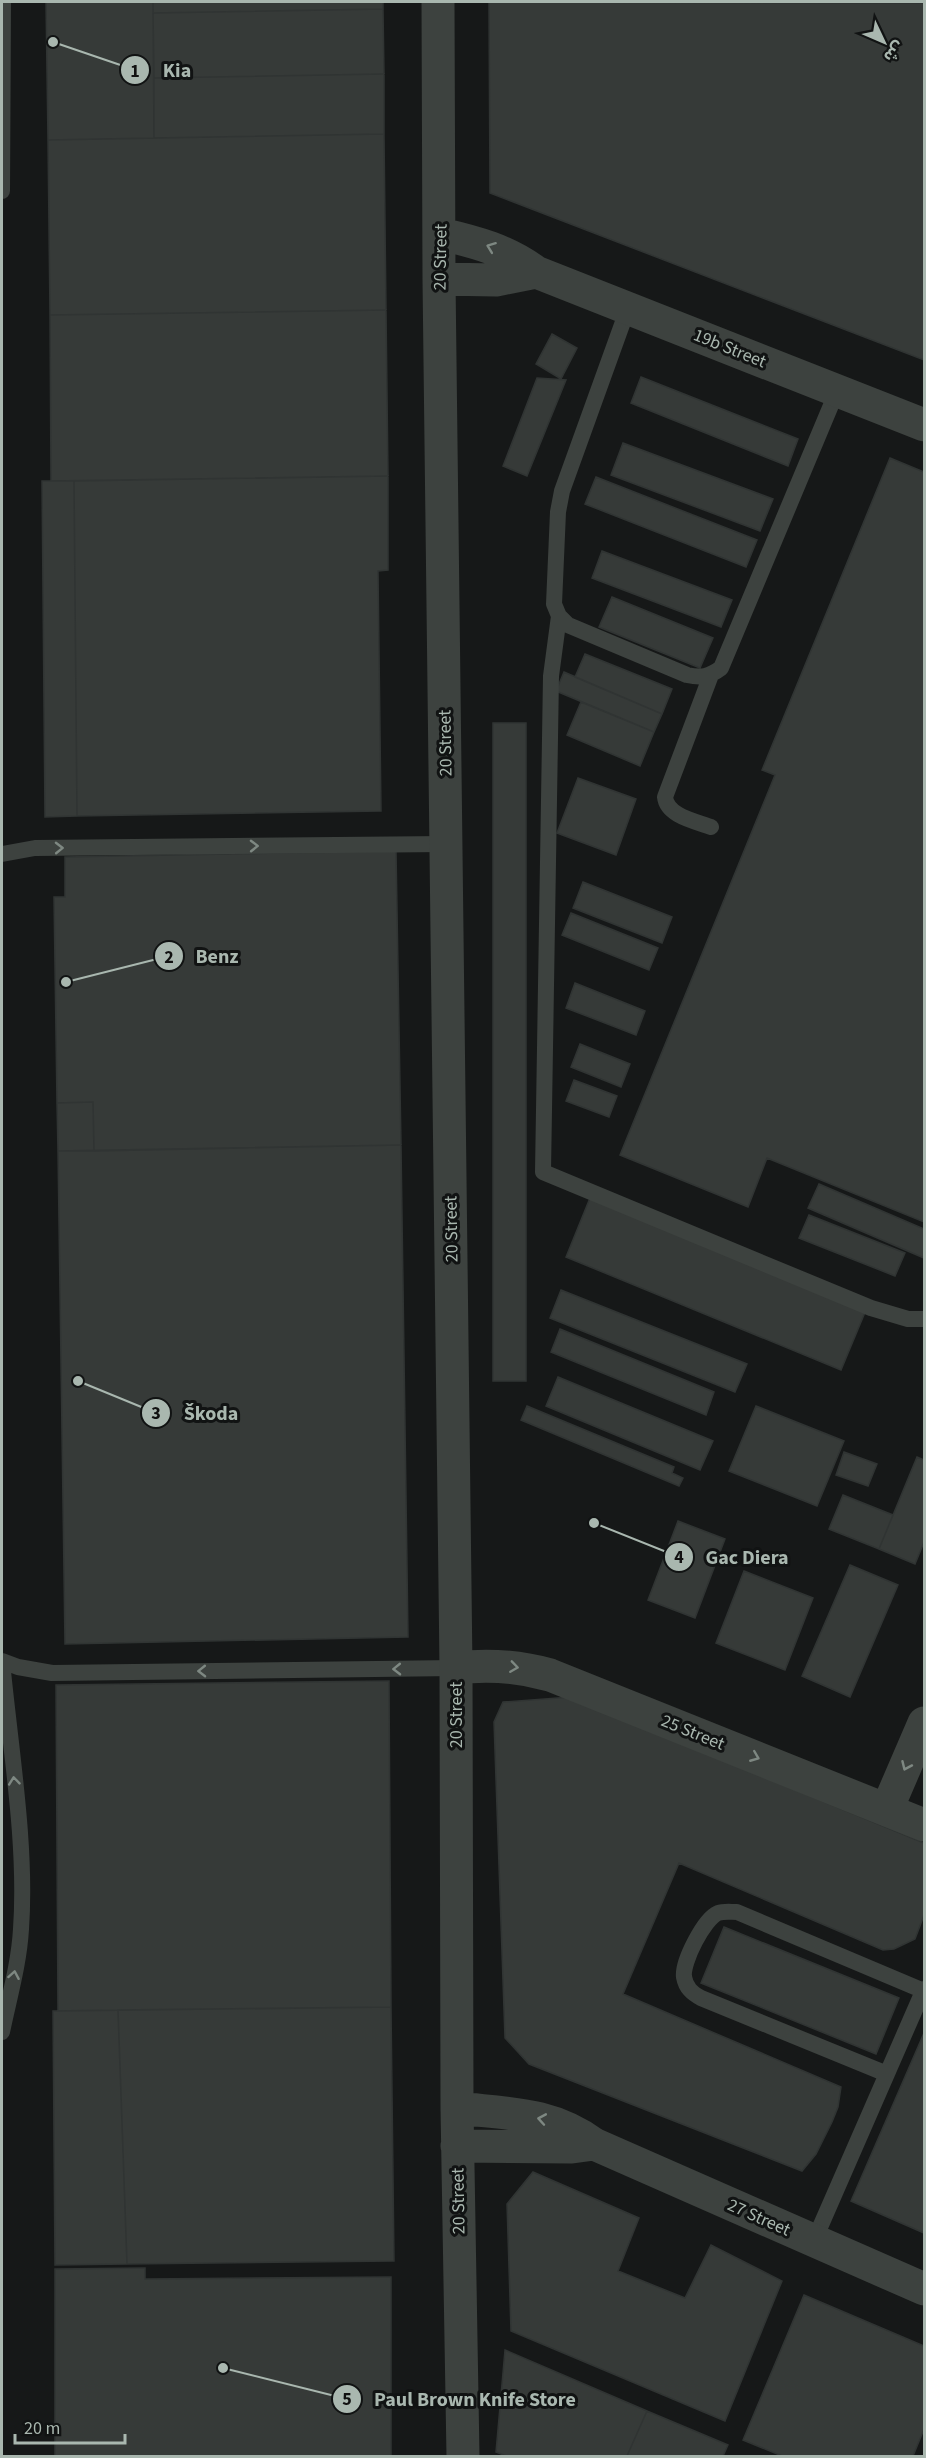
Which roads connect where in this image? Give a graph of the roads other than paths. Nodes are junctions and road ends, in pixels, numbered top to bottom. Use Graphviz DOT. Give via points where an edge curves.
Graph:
graph roads {
  1 [pos="3,2"];
  2 [pos="438,2"];
  3 [pos="2,191"];
  4 [pos="441,234"];
  5 [pos="536,273"];
  6 [pos="439,279"];
  7 [pos="628,308"];
  8 [pos="837,391"];
  9 [pos="924,425"];
  10 [pos="559,616"];
  11 [pos="711,675"];
  12 [pos="711,827"];
  13 [pos="446,844"];
  14 [pos="2,854"];
  15 [pos="924,1319"];
  16 [pos="2,1661"];
  17 [pos="456,1668"];
  18 [pos="924,1724"];
  19 [pos="887,1809"];
  20 [pos="922,1818"];
  21 [pos="924,1990"];
  22 [pos="2,2032"];
  23 [pos="887,2074"];
  24 [pos="457,2108"];
  25 [pos="594,2144"];
  26 [pos="457,2146"];
  27 [pos="814,2241"];
  28 [pos="924,2289"];
  29 [pos="463,2457"];
  1 -- 3 [label="lane"];
  2 -- 4 [label="street, 20 Street"];
  5 -- 4 [label="street, 19b Street, one-way" via="501,250"];
  4 -- 6 [label="street, 20 Street"];
  5 -- 6 [label="street" via="496,280"];
  5 -- 7 [label="street, 19b Street"];
  6 -- 13 [label="street, 20 Street"];
  7 -- 8 [label="street, 19b Street"];
  7 -- 10 [label="lane" via="562,491 553,590"];
  8 -- 9 [label="street, 19b Street"];
  8 -- 11 [label="lane" via="726,657 721,668"];
  10 -- 11 [label="lane" via="579,632 687,675"];
  10 -- 15 [label="lane" via="551,676 543,1172 871,1308 908,1319"];
  11 -- 12 [label="lane" via="665,797 670,810"];
  14 -- 13 [label="lane, one-way" via="34,848"];
  13 -- 17 [label="street, 20 Street"];
  17 -- 16 [label="lane, one-way" via="52,1673"];
  22 -- 16 [label="lane, one-way" via="21,1930 23,1879"];
  17 -- 19 [label="street, 25 Street, one-way" via="504,1666 550,1675"];
  17 -- 24 [label="street, 20 Street"];
  18 -- 19 [label="street, one-way"];
  19 -- 20 [label="street, 25 Street"];
  21 -- 23 [label="lane"];
  21 -- 23 [label="lane" via="737,1912 718,1913 704,1924 686,1963 684,1980 701,1998"];
  23 -- 27 [label="lane"];
  25 -- 24 [label="street, 27 Street, one-way" via="552,2121"];
  24 -- 26 [label="street, 20 Street"];
  25 -- 26 [label="street" via="560,2148"];
  25 -- 27 [label="street, 27 Street"];
  26 -- 29 [label="street, 20 Street"];
  27 -- 28 [label="street, 27 Street"];
}
